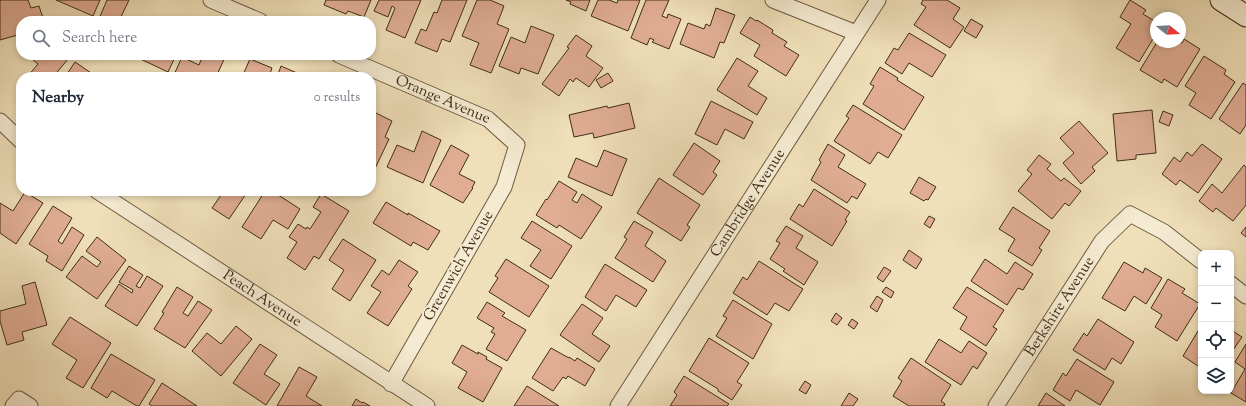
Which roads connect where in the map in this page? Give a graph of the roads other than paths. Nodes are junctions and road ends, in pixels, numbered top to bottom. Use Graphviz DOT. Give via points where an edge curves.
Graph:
graph roads {
  1 [pos="211,0"];
  2 [pos="773,0"];
  3 [pos="878,0"];
  4 [pos="1221,0"];
  5 [pos="248,16"];
  6 [pos="1246,16"];
  7 [pos="856,34"];
  8 [pos="351,60"];
  9 [pos="0,121"];
  10 [pos="16,136"];
  11 [pos="517,145"];
  12 [pos="105,196"];
  13 [pos="1198,259"];
  14 [pos="1234,286"];
  15 [pos="1246,296"];
  16 [pos="391,384"];
  17 [pos="427,406"];
  18 [pos="618,406"];
  19 [pos="996,406"];
  1 -- 5 [label="street"];
  2 -- 7 [label="street"];
  3 -- 7 [label="street, Cambridge Avenue"];
  4 -- 6 [label="main road"];
  7 -- 18 [label="street, Cambridge Avenue"];
  8 -- 11 [label="street, Orange Avenue" via="488,119"];
  9 -- 10 [label="street"];
  11 -- 16 [label="street, Greenwich Avenue" via="504,187"];
  12 -- 16 [label="street, Peach Avenue"];
  13 -- 19 [label="street, Berkshire Avenue" via="1164,232 1130,214 1102,241"];
  14 -- 15 [label="street"];
  16 -- 17 [label="street, Peach Avenue"];
}
